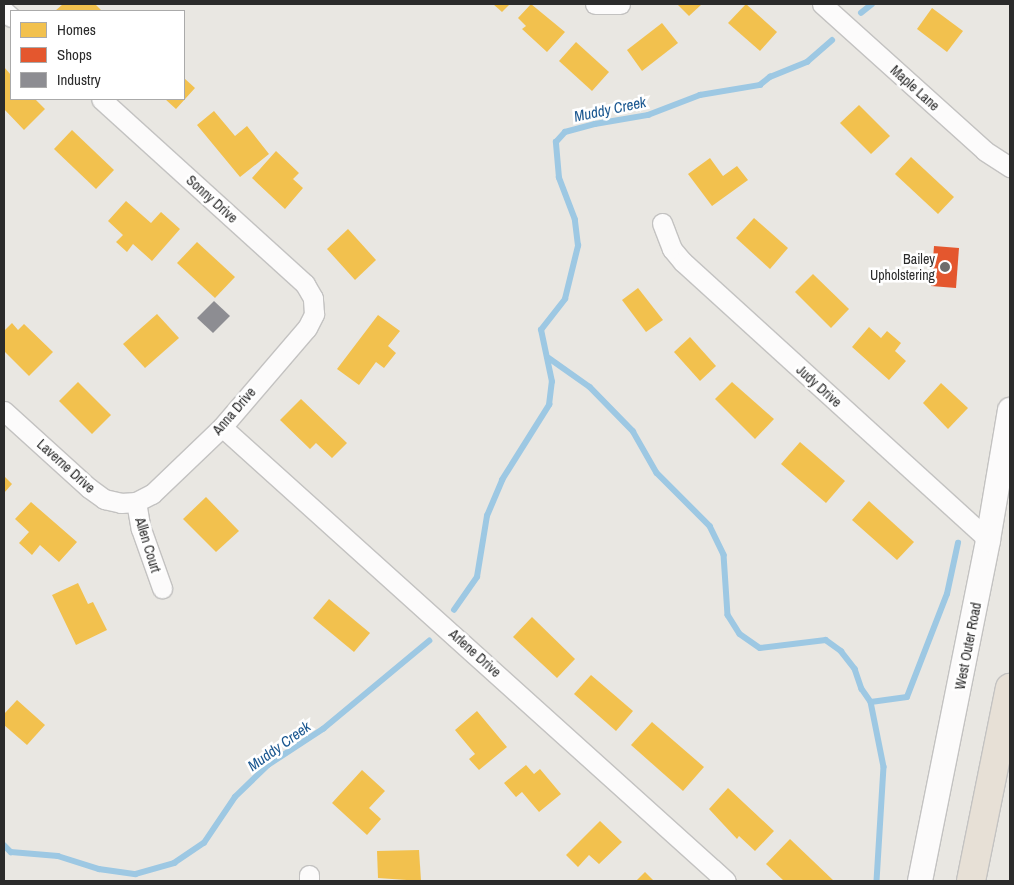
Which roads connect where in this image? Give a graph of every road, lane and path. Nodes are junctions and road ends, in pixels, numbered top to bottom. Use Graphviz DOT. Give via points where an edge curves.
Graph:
graph roads {
  1 [pos="822,4"];
  2 [pos="102,100"];
  3 [pos="1010,168"];
  4 [pos="662,223"];
  5 [pos="315,305"];
  6 [pos="4,410"];
  7 [pos="1010,410"];
  8 [pos="222,426"];
  9 [pos="136,502"];
  10 [pos="988,540"];
  11 [pos="162,588"];
  12 [pos="1010,688"];
  13 [pos="726,881"];
  14 [pos="920,881"];
  15 [pos="971,881"];
  1 -- 3 [label="street, Maple Lane" via="985,151"];
  2 -- 5 [label="street, Sonny Drive" via="305,284"];
  4 -- 10 [label="street, Judy Drive" via="672,249 682,262"];
  5 -- 8 [label="street, Anna Drive" via="307,328"];
  6 -- 9 [label="street, Laverne Drive" via="104,499"];
  7 -- 10 [label="street, West Outer Road"];
  8 -- 9 [label="street, Anna Drive" via="152,494"];
  8 -- 13 [label="street, Arlene Drive"];
  9 -- 11 [label="street, Allen Court" via="141,529"];
  10 -- 14 [label="street, West Outer Road"];
  12 -- 15 [label="highway"];
}
